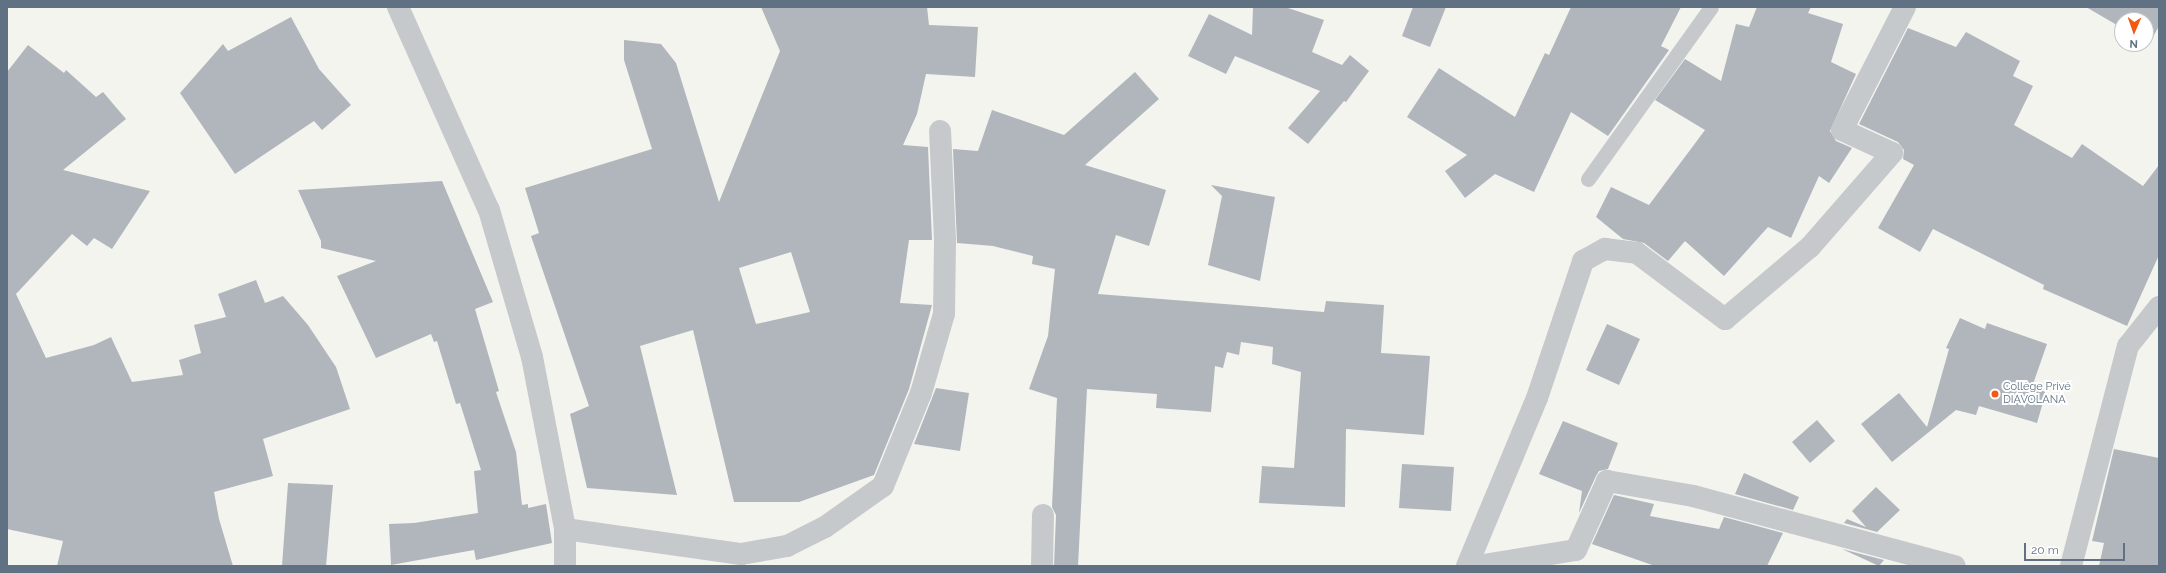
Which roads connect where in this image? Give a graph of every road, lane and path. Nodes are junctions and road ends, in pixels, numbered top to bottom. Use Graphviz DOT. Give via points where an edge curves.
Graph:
graph roads {
  1 [pos="398,7"];
  2 [pos="1711,7"];
  3 [pos="1905,7"];
  4 [pos="940,131"];
  5 [pos="1588,179"];
  6 [pos="2159,307"];
  7 [pos="1043,515"];
  8 [pos="565,529"];
  9 [pos="564,566"];
  10 [pos="1042,566"];
  11 [pos="1467,566"];
  12 [pos="1477,566"];
  13 [pos="1955,566"];
  14 [pos="2071,566"];
  1 -- 8 [label="street" via="489,210 532,357"];
  2 -- 5 [label="lane"];
  3 -- 11 [label="street" via="1842,130 1892,153 1810,247 1725,319 1637,253 1605,249 1584,261 1537,398"];
  4 -- 8 [label="street" via="945,240 944,314 921,393 883,486 825,527 787,546 741,554"];
  6 -- 14 [label="street" via="2128,346"];
  7 -- 10 [label="street"];
  8 -- 9 [label="street"];
  12 -- 13 [label="street" via="1576,550 1607,481 1693,496"];
}
